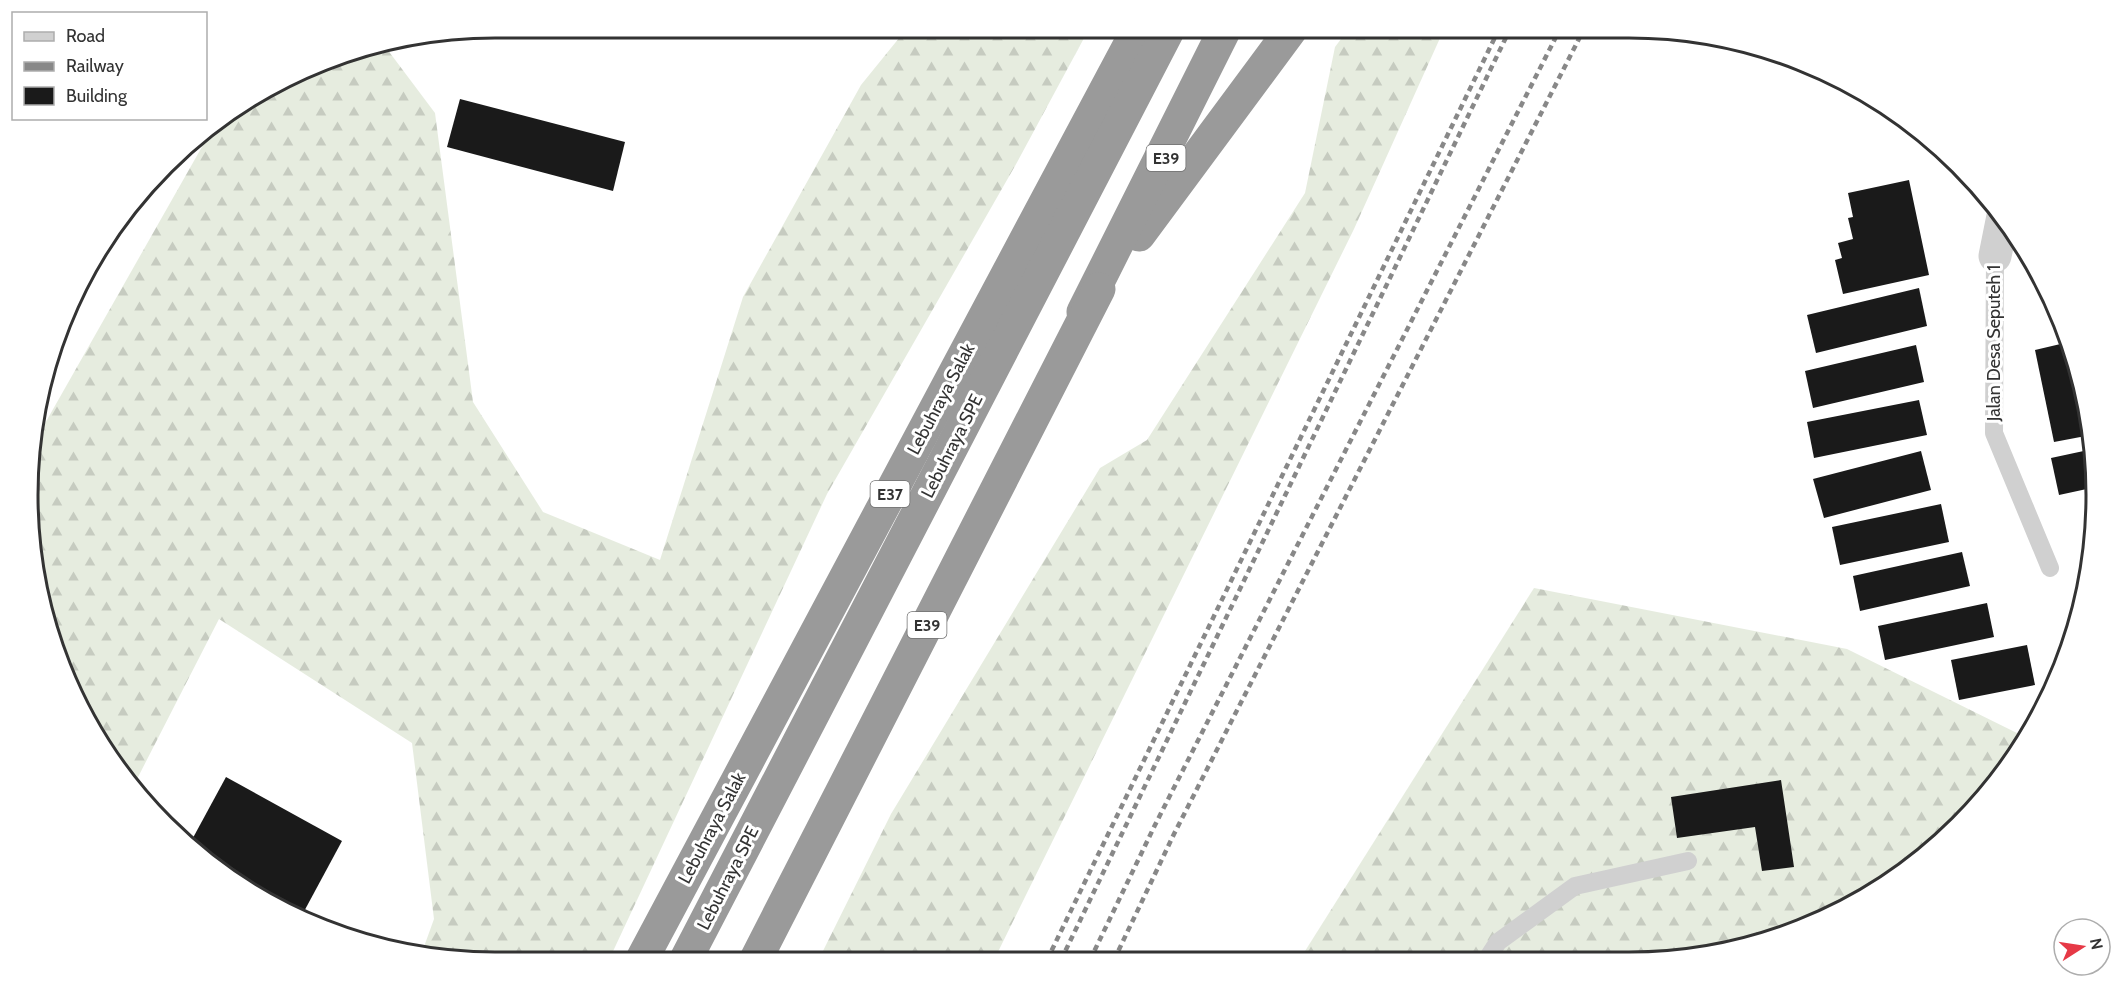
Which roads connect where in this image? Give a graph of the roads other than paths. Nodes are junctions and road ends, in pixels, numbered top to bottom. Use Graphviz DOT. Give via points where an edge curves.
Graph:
graph roads {
  1 [pos="1133,38"];
  2 [pos="1164,38"];
  3 [pos="1220,38"];
  4 [pos="1227,38"];
  5 [pos="1285,38"];
  6 [pos="2000,228"];
  7 [pos="1995,256"];
  8 [pos="1099,289"];
  9 [pos="2050,568"];
  10 [pos="1688,861"];
  11 [pos="646,952"];
  12 [pos="690,952"];
  13 [pos="762,952"];
  14 [pos="762,952"];
  15 [pos="1492,952"];
  1 -- 11 [label="highway, Lebuhraya Salak / E37"];
  2 -- 12 [label="highway, Lebuhraya SPE"];
  3 -- 13 [label="highway"];
  4 -- 8 [label="highway, E39"];
  5 -- 8 [label="highway"];
  6 -- 7 [label="street, Jalan Desa Seputeh 1"];
  7 -- 9 [label="lane, Jalan Desa Seputeh 1" via="1994,433"];
  8 -- 14 [label="highway, E39, bridge"];
  10 -- 15 [label="lane" via="1575,886 1498,942"];
}
